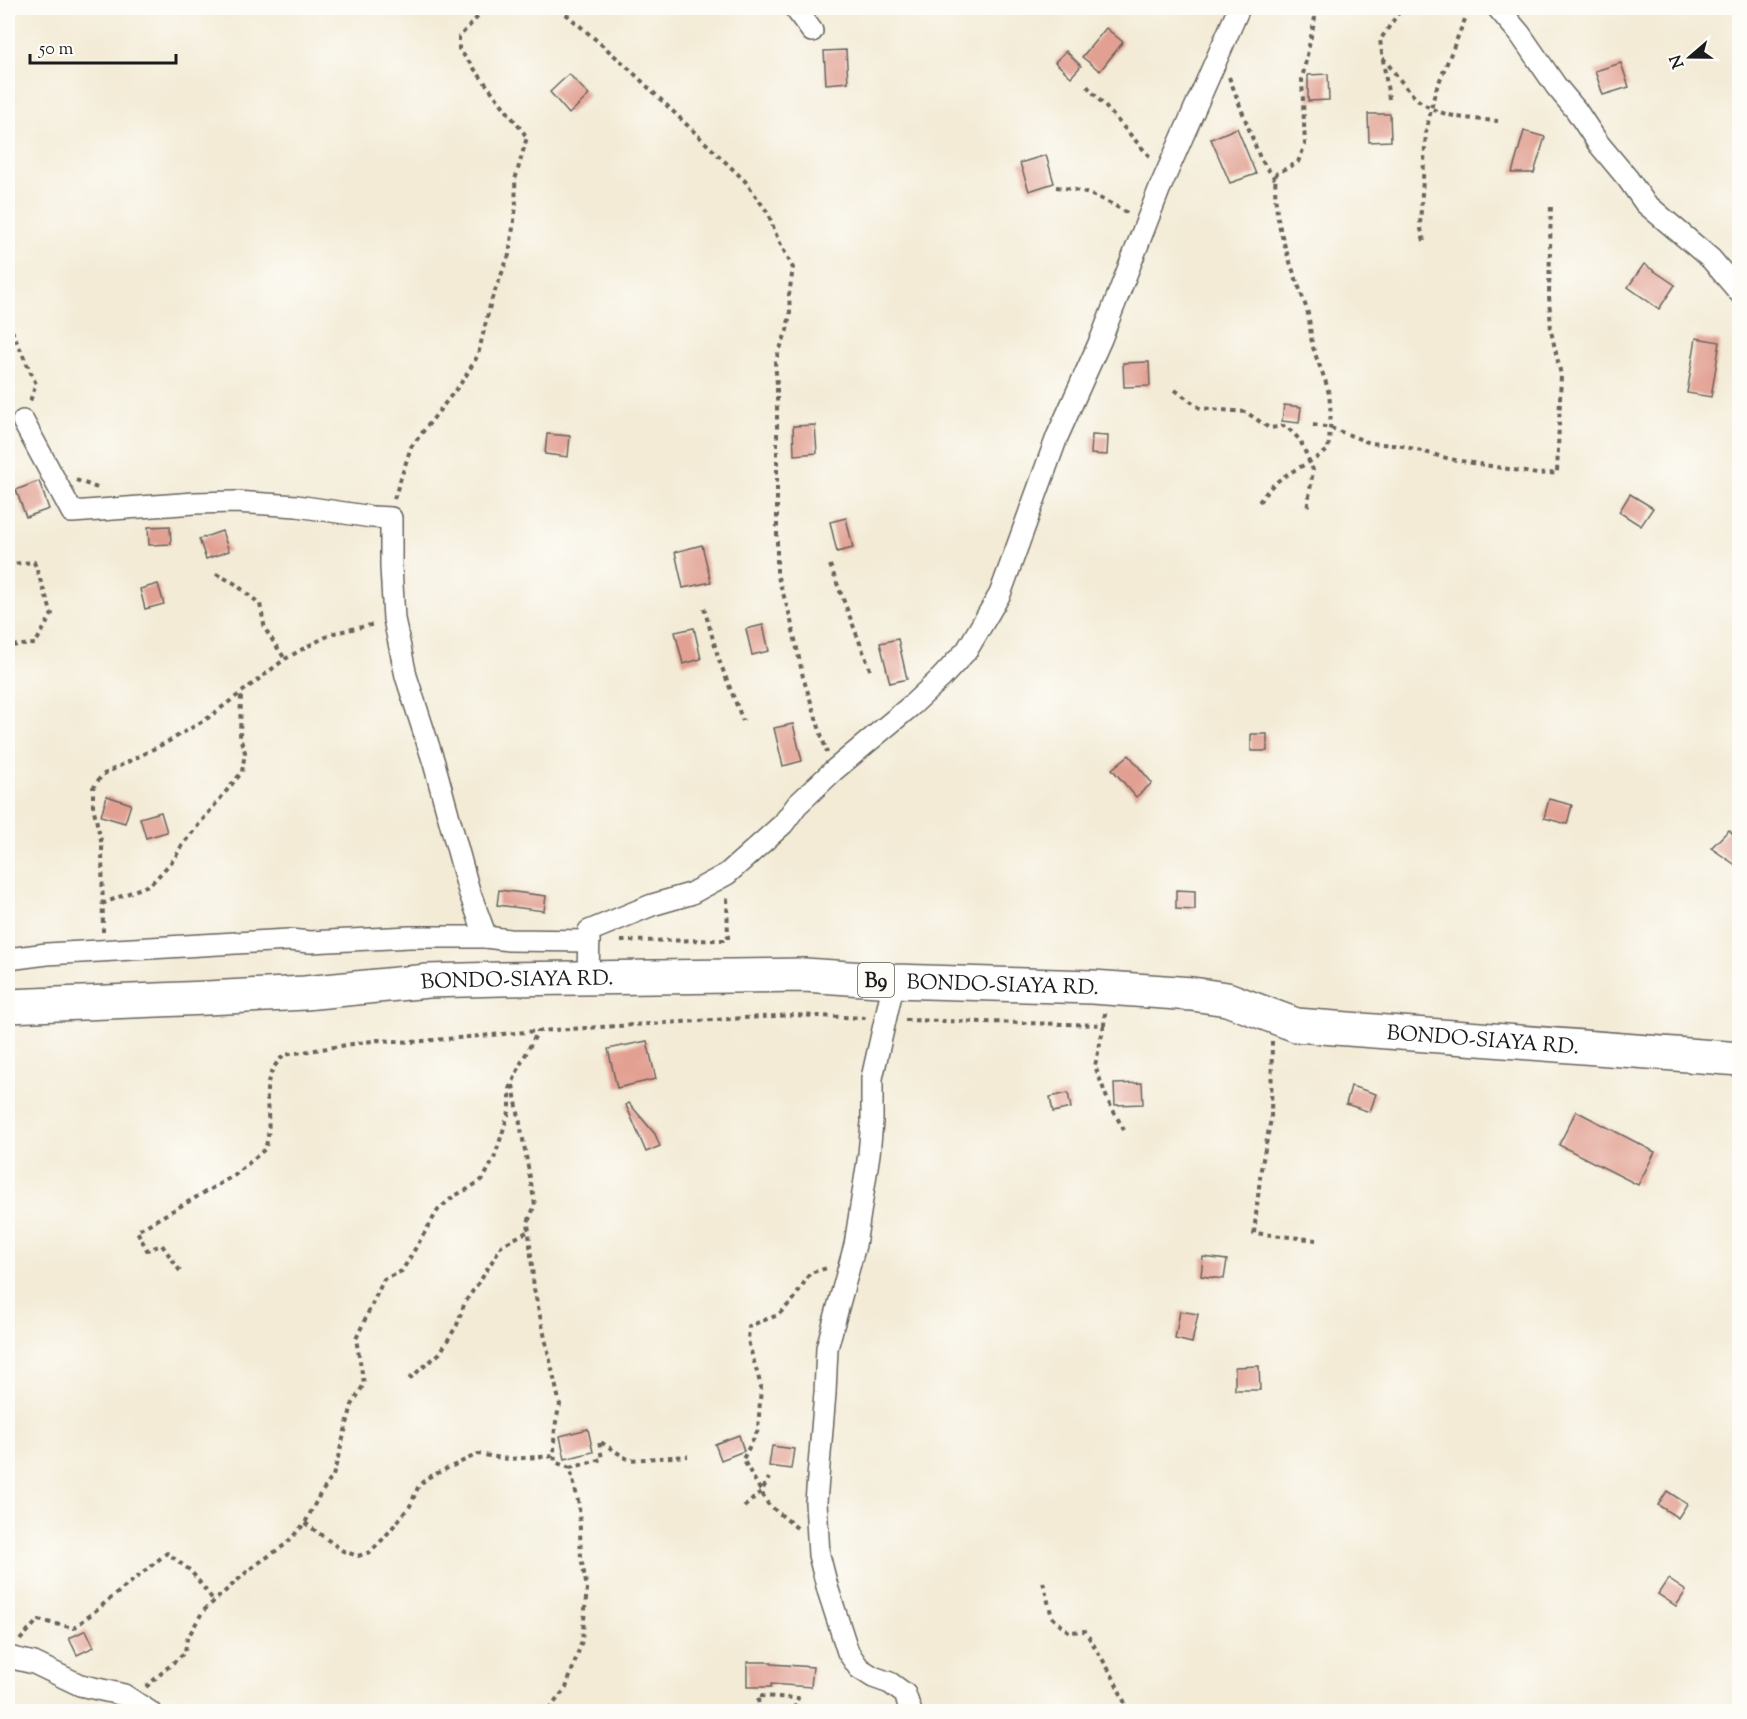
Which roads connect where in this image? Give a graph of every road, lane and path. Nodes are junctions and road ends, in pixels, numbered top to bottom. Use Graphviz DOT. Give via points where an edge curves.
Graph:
graph roads {
  1 [pos="486,8"];
  2 [pos="558,8"];
  3 [pos="795,8"];
  4 [pos="1239,8"];
  5 [pos="1317,8"];
  6 [pos="1402,8"];
  7 [pos="1472,8"];
  8 [pos="1498,8"];
  9 [pos="812,31"];
  10 [pos="1218,53"];
  11 [pos="1383,58"];
  12 [pos="1087,86"];
  13 [pos="1389,99"];
  14 [pos="1431,107"];
  15 [pos="1498,121"];
  16 [pos="1166,174"];
  17 [pos="1276,179"];
  18 [pos="1056,187"];
  19 [pos="1551,203"];
  20 [pos="1145,224"];
  21 [pos="1424,242"];
  22 [pos="1740,293"];
  23 [pos="8,322"];
  24 [pos="1175,390"];
  25 [pos="23,421"];
  26 [pos="1313,425"];
  27 [pos="1330,428"];
  28 [pos="1310,463"];
  29 [pos="48,469"];
  30 [pos="1260,502"];
  31 [pos="123,510"];
  32 [pos="1307,510"];
  33 [pos="391,518"];
  34 [pos="8,561"];
  35 [pos="830,565"];
  36 [pos="216,574"];
  37 [pos="704,608"];
  38 [pos="394,619"];
  39 [pos="8,646"];
  40 [pos="285,659"];
  41 [pos="871,672"];
  42 [pos="240,694"];
  43 [pos="743,721"];
  44 [pos="833,771"];
  45 [pos="727,874"];
  46 [pos="102,904"];
  47 [pos="486,937"];
  48 [pos="589,941"];
  49 [pos="104,951"];
  50 [pos="8,959"];
  51 [pos="588,977"];
  52 [pos="894,981"];
  53 [pos="1107,988"];
  54 [pos="8,1006"];
  55 [pos="1272,1016"];
  56 [pos="885,1019"];
  57 [pos="1104,1025"];
  58 [pos="538,1031"];
  59 [pos="1740,1059"];
  60 [pos="513,1084"];
  61 [pos="1125,1132"];
  62 [pos="528,1231"];
  63 [pos="1316,1240"];
  64 [pos="827,1268"];
  65 [pos="180,1271"];
  66 [pos="409,1379"];
  67 [pos="555,1456"];
  68 [pos="688,1456"];
  69 [pos="570,1468"];
  70 [pos="769,1478"];
  71 [pos="761,1492"];
  72 [pos="744,1506"];
  73 [pos="305,1523"];
  74 [pos="819,1546"];
  75 [pos="1043,1582"];
  76 [pos="214,1601"];
  77 [pos="13,1650"];
  78 [pos="142,1706"];
  79 [pos="547,1712"];
  80 [pos="759,1712"];
  81 [pos="793,1712"];
  82 [pos="911,1712"];
  83 [pos="1129,1712"];
  1 -- 33 [label="path" via="459,37 459,49 527,137 515,180 516,207 509,255 491,301 478,355 411,447"];
  2 -- 44 [label="path" via="624,64 745,181 768,213 793,268 787,330 775,362 777,574 803,677"];
  3 -- 9 [label="street"];
  4 -- 10 [label="street"];
  5 -- 17 [label="path" via="1302,79 1305,145 1298,162 1276,174"];
  6 -- 11 [label="path" via="1380,40"];
  7 -- 14 [label="path"];
  8 -- 22 [label="street" via="1644,203 1711,260"];
  10 -- 16 [label="street"];
  10 -- 17 [label="path" via="1260,158"];
  11 -- 13 [label="path"];
  11 -- 14 [label="path" via="1417,99"];
  12 -- 16 [label="path"];
  14 -- 15 [label="path" via="1458,118"];
  14 -- 21 [label="path" via="1421,181 1420,225"];
  16 -- 20 [label="street"];
  17 -- 27 [label="path" via="1276,213 1329,395"];
  18 -- 20 [label="path" via="1079,189 1106,200"];
  19 -- 27 [label="path" via="1551,332 1561,375 1557,472 1537,474 1450,459 1403,446 1370,443"];
  20 -- 44 [label="street" via="1101,339 1057,437 1000,594 954,665"];
  23 -- 25 [label="path" via="36,384"];
  24 -- 28 [label="path" via="1200,408 1246,412 1269,428 1286,426 1300,440"];
  25 -- 29 [label="street"];
  26 -- 27 [label="path"];
  27 -- 28 [label="path" via="1328,450"];
  28 -- 30 [label="path" via="1271,487"];
  28 -- 32 [label="path"];
  29 -- 31 [label="path" via="103,490"];
  29 -- 31 [label="street" via="72,512"];
  31 -- 33 [label="street" via="235,502"];
  33 -- 38 [label="street"];
  34 -- 39 [label="path" via="34,562 52,614 35,644"];
  35 -- 41 [label="path"];
  36 -- 40 [label="path" via="260,604 265,629"];
  37 -- 43 [label="path"];
  38 -- 40 [label="path" via="334,633"];
  38 -- 47 [label="street" via="406,676"];
  40 -- 42 [label="path"];
  42 -- 46 [label="path" via="240,738 245,752 242,772 151,884"];
  42 -- 46 [label="path" via="171,740 102,775 93,788 102,845"];
  44 -- 45 [label="street" via="783,824"];
  45 -- 48 [label="street" via="690,894 589,931"];
  45 -- 48 [label="path" via="728,940"];
  46 -- 49 [label="path"];
  47 -- 48 [label="street"];
  47 -- 49 [label="street" via="289,940"];
  48 -- 51 [label="street"];
  49 -- 50 [label="street"];
  51 -- 52 [label="highway, BONDO-SIAYA RD. / B9" via="804,975"];
  51 -- 54 [label="highway, BONDO-SIAYA RD. / B9" via="428,981 295,993"];
  52 -- 53 [label="highway, BONDO-SIAYA RD. / B9"];
  52 -- 56 [label="street"];
  53 -- 55 [label="highway, BONDO-SIAYA RD. / B9" via="1227,999"];
  53 -- 57 [label="path"];
  55 -- 59 [label="highway, BONDO-SIAYA RD. / B9" via="1296,1025"];
  55 -- 63 [label="path" via="1271,1119 1254,1233"];
  56 -- 57 [label="path"];
  56 -- 58 [label="path" via="793,1015"];
  56 -- 74 [label="street" via="872,1078 870,1144 855,1245 827,1348 816,1502"];
  57 -- 61 [label="path" via="1095,1066 1107,1101"];
  58 -- 60 [label="path"];
  58 -- 65 [label="path" via="411,1042 378,1040 284,1055 274,1065 266,1084 269,1125 265,1149 235,1174 137,1231 147,1250 162,1245"];
  60 -- 62 [label="path" via="534,1204"];
  60 -- 73 [label="path" via="510,1109 494,1159 483,1179 438,1210 402,1271 384,1279 356,1339 364,1384 352,1405 333,1476"];
  62 -- 66 [label="path" via="501,1245 465,1302 440,1353"];
  62 -- 67 [label="path" via="534,1289 560,1405 553,1439"];
  64 -- 71 [label="path" via="810,1273 794,1299 778,1315 749,1326 748,1341 761,1386 758,1430 743,1459"];
  67 -- 69 [label="path" via="555,1462"];
  67 -- 73 [label="path" via="508,1459 478,1454 429,1477 419,1485 410,1506 384,1538 370,1552 358,1556 343,1551"];
  68 -- 69 [label="path" via="629,1460 599,1441 602,1458"];
  69 -- 79 [label="path" via="579,1505 581,1558 587,1588 582,1641 566,1688"];
  70 -- 71 [label="path"];
  71 -- 72 [label="path"];
  71 -- 74 [label="path" via="768,1504"];
  73 -- 76 [label="path" via="286,1544"];
  74 -- 82 [label="street" via="848,1652 859,1668 905,1695"];
  75 -- 83 [label="path" via="1052,1617 1068,1632 1085,1630"];
  76 -- 77 [label="path" via="191,1571 167,1553 74,1628 38,1620"];
  76 -- 78 [label="path" via="203,1611 187,1639 185,1652 151,1681"];
  77 -- 78 [label="street" via="80,1685 124,1695"];
  80 -- 81 [label="path" via="758,1696 798,1698"];
}
